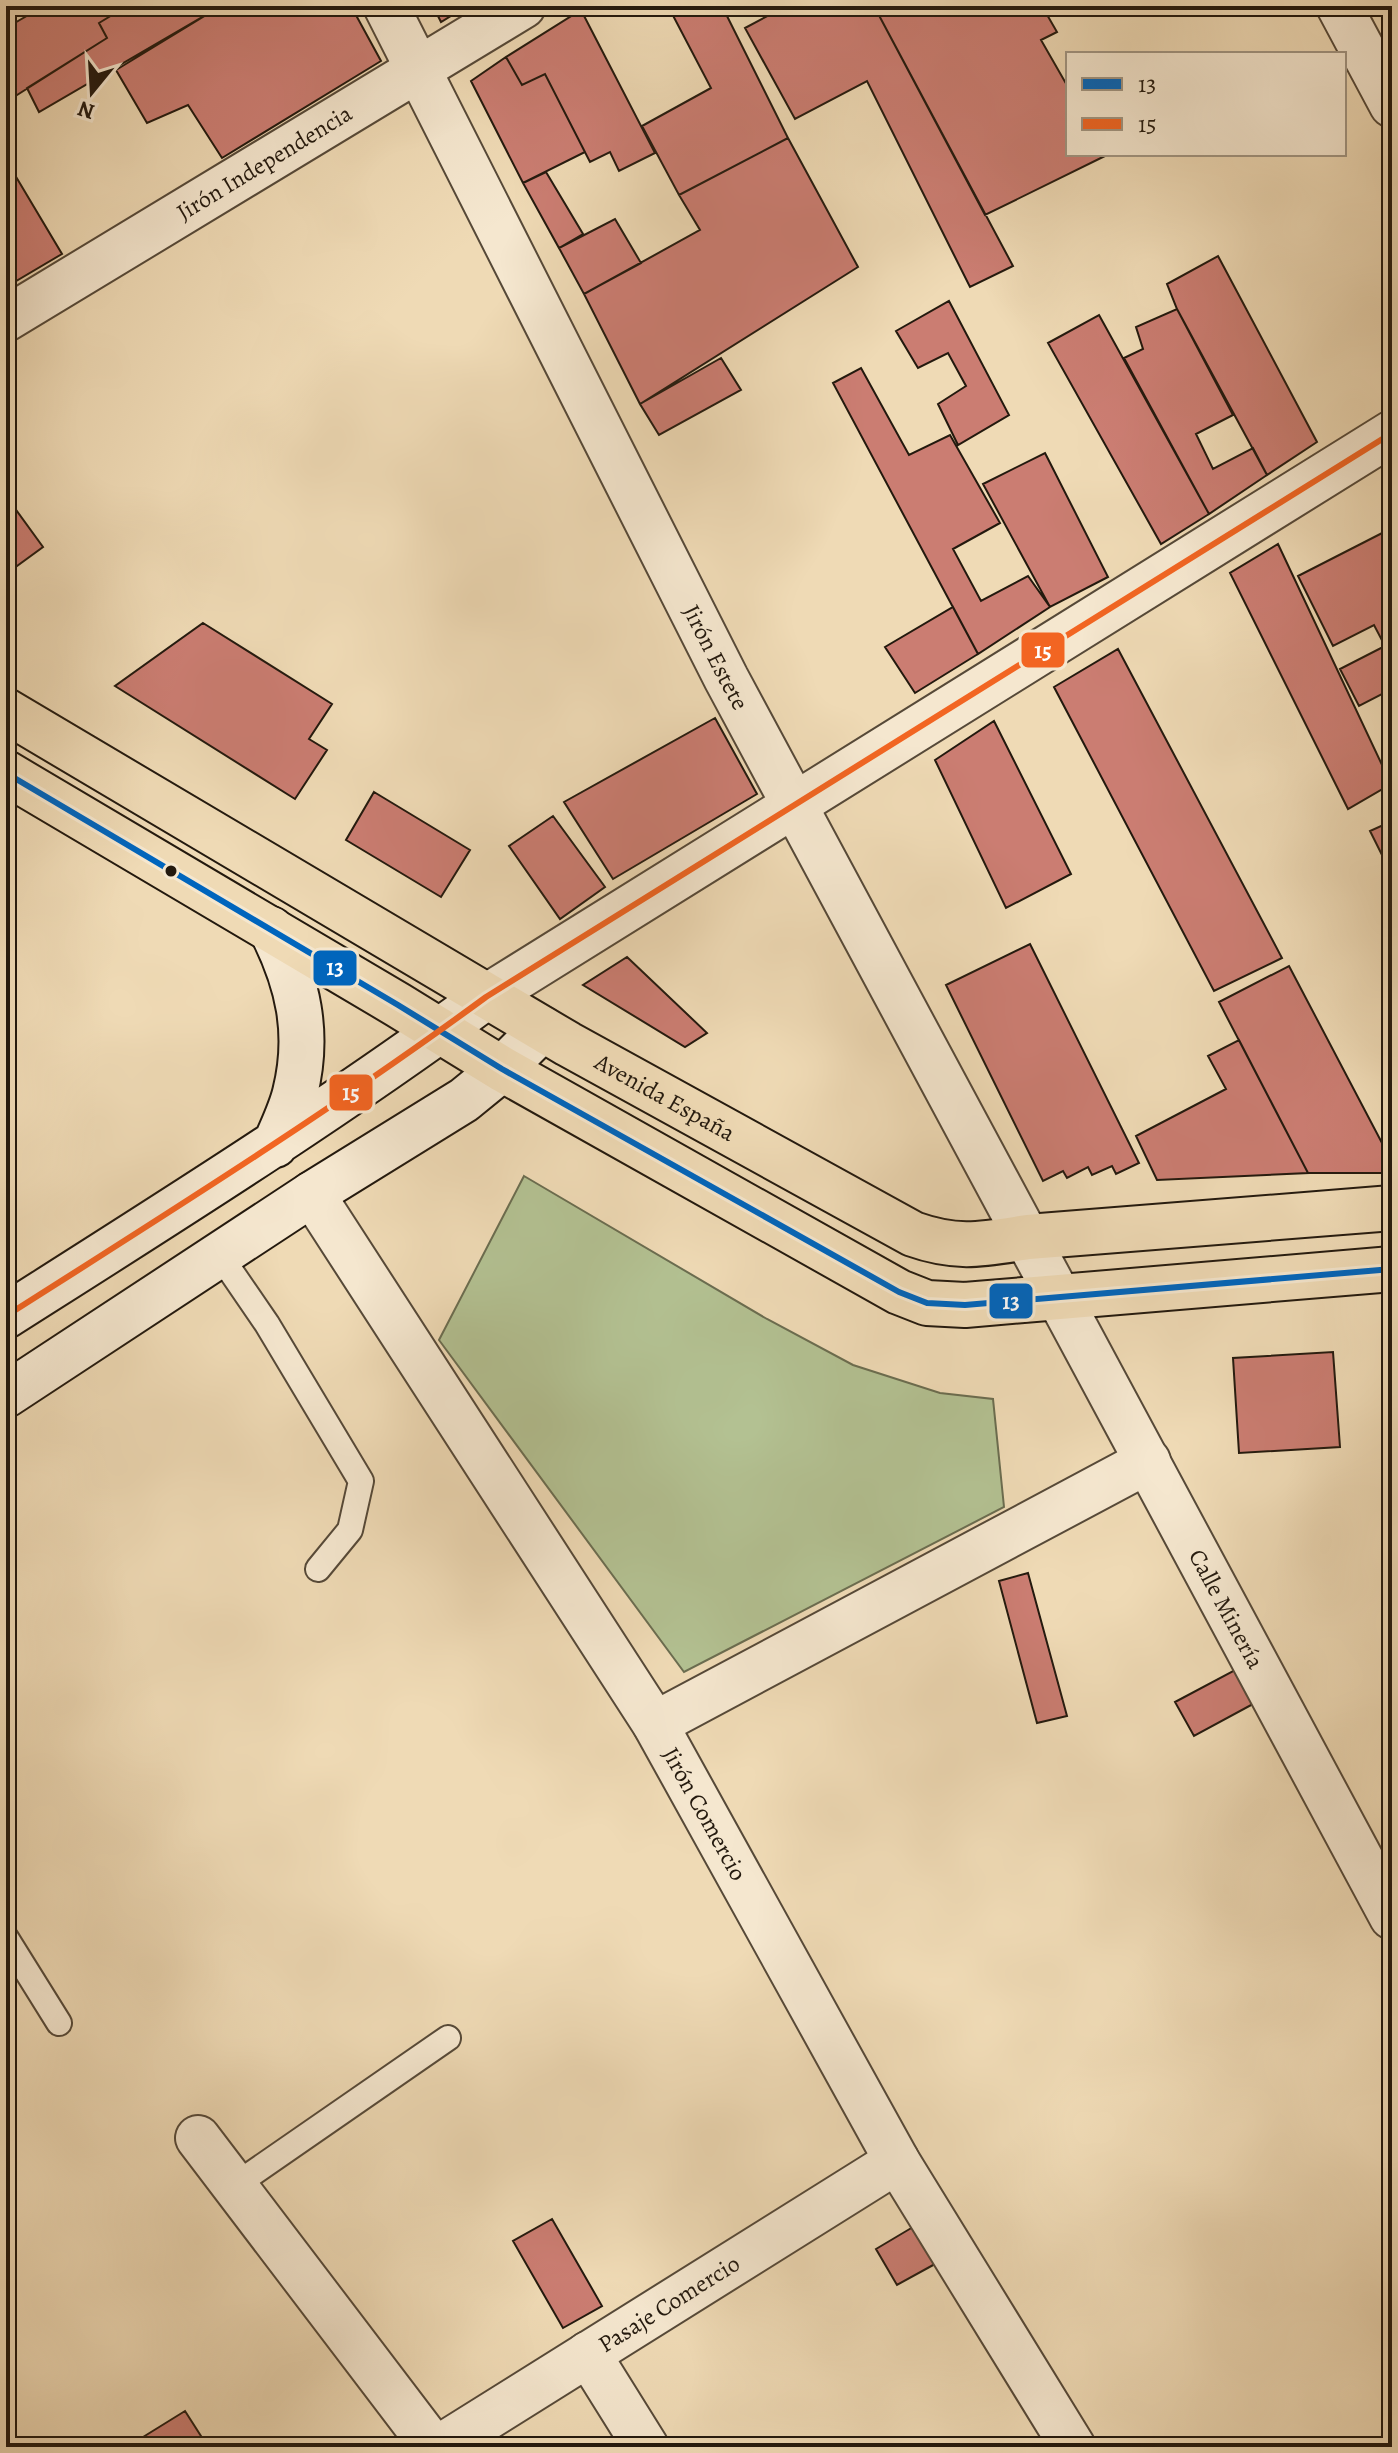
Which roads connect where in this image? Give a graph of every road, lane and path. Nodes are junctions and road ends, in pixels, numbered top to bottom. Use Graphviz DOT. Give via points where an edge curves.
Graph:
graph roads {
  1 [pos="386,6"];
  2 [pos="523,6"];
  3 [pos="1339,6"];
  4 [pos="419,70"];
  5 [pos="1392,105"];
  6 [pos="6,319"];
  7 [pos="1392,433"];
  8 [pos="6,711"];
  9 [pos="6,773"];
  10 [pos="795,805"];
  11 [pos="271,929"];
  12 [pos="486,997"];
  13 [pos="542,1029"];
  14 [pos="440,1031"];
  15 [pos="502,1069"];
  16 [pos="275,1145"];
  17 [pos="312,1194"];
  18 [pos="1392,1208"];
  19 [pos="1028,1237"];
  20 [pos="219,1254"];
  21 [pos="1392,1269"];
  22 [pos="1062,1299"];
  23 [pos="6,1316"];
  24 [pos="6,1395"];
  25 [pos="1148,1461"];
  26 [pos="318,1569"];
  27 [pos="655,1724"];
  28 [pos="1392,1917"];
  29 [pos="6,1938"];
  30 [pos="59,2023"];
  31 [pos="448,2038"];
  32 [pos="198,2138"];
  33 [pos="897,2161"];
  34 [pos="234,2186"];
  35 [pos="588,2354"];
  36 [pos="433,2447"];
  37 [pos="440,2447"];
  38 [pos="646,2447"];
  39 [pos="1073,2447"];
  1 -- 4 [label="street, Jirón Estete"];
  2 -- 4 [label="street, Jirón Independencia"];
  3 -- 5 [label="street"];
  4 -- 6 [label="street, Jirón Independencia"];
  4 -- 10 [label="street, Jirón Estete"];
  7 -- 10 [label="street"];
  8 -- 12 [label="main road, Avenida España"];
  9 -- 11 [label="main road"];
  10 -- 12 [label="street"];
  10 -- 19 [label="street, Jirón Estete"];
  11 -- 14 [label="main road"];
  11 -- 16 [label="street" via="299,1000 302,1038 295,1093"];
  12 -- 13 [label="main road, Avenida España"];
  12 -- 14 [label="street"];
  13 -- 15 [label="street"];
  13 -- 19 [label="main road, Avenida España" via="913,1234 941,1244 976,1245"];
  14 -- 15 [label="main road"];
  14 -- 16 [label="street"];
  15 -- 17 [label="street" via="464,1100"];
  15 -- 22 [label="main road" via="899,1292 927,1303 965,1305"];
  16 -- 23 [label="street"];
  17 -- 20 [label="street"];
  17 -- 27 [label="street, Jirón Comercio"];
  18 -- 19 [label="main road, Avenida España"];
  19 -- 22 [label="street, Jirón Estete"];
  20 -- 24 [label="street"];
  20 -- 26 [label="lane" via="361,1481 350,1530"];
  21 -- 22 [label="main road"];
  22 -- 25 [label="street, Calle Minería"];
  25 -- 27 [label="street"];
  25 -- 28 [label="street, Calle Minería"];
  27 -- 33 [label="street, Jirón Comercio"];
  29 -- 30 [label="lane"];
  31 -- 34 [label="lane"];
  32 -- 34 [label="street"];
  33 -- 35 [label="street, Pasaje Comercio"];
  33 -- 39 [label="street, Jirón Comercio"];
  34 -- 36 [label="street"];
  35 -- 37 [label="street, Pasaje Comercio"];
  35 -- 38 [label="street"];
}
